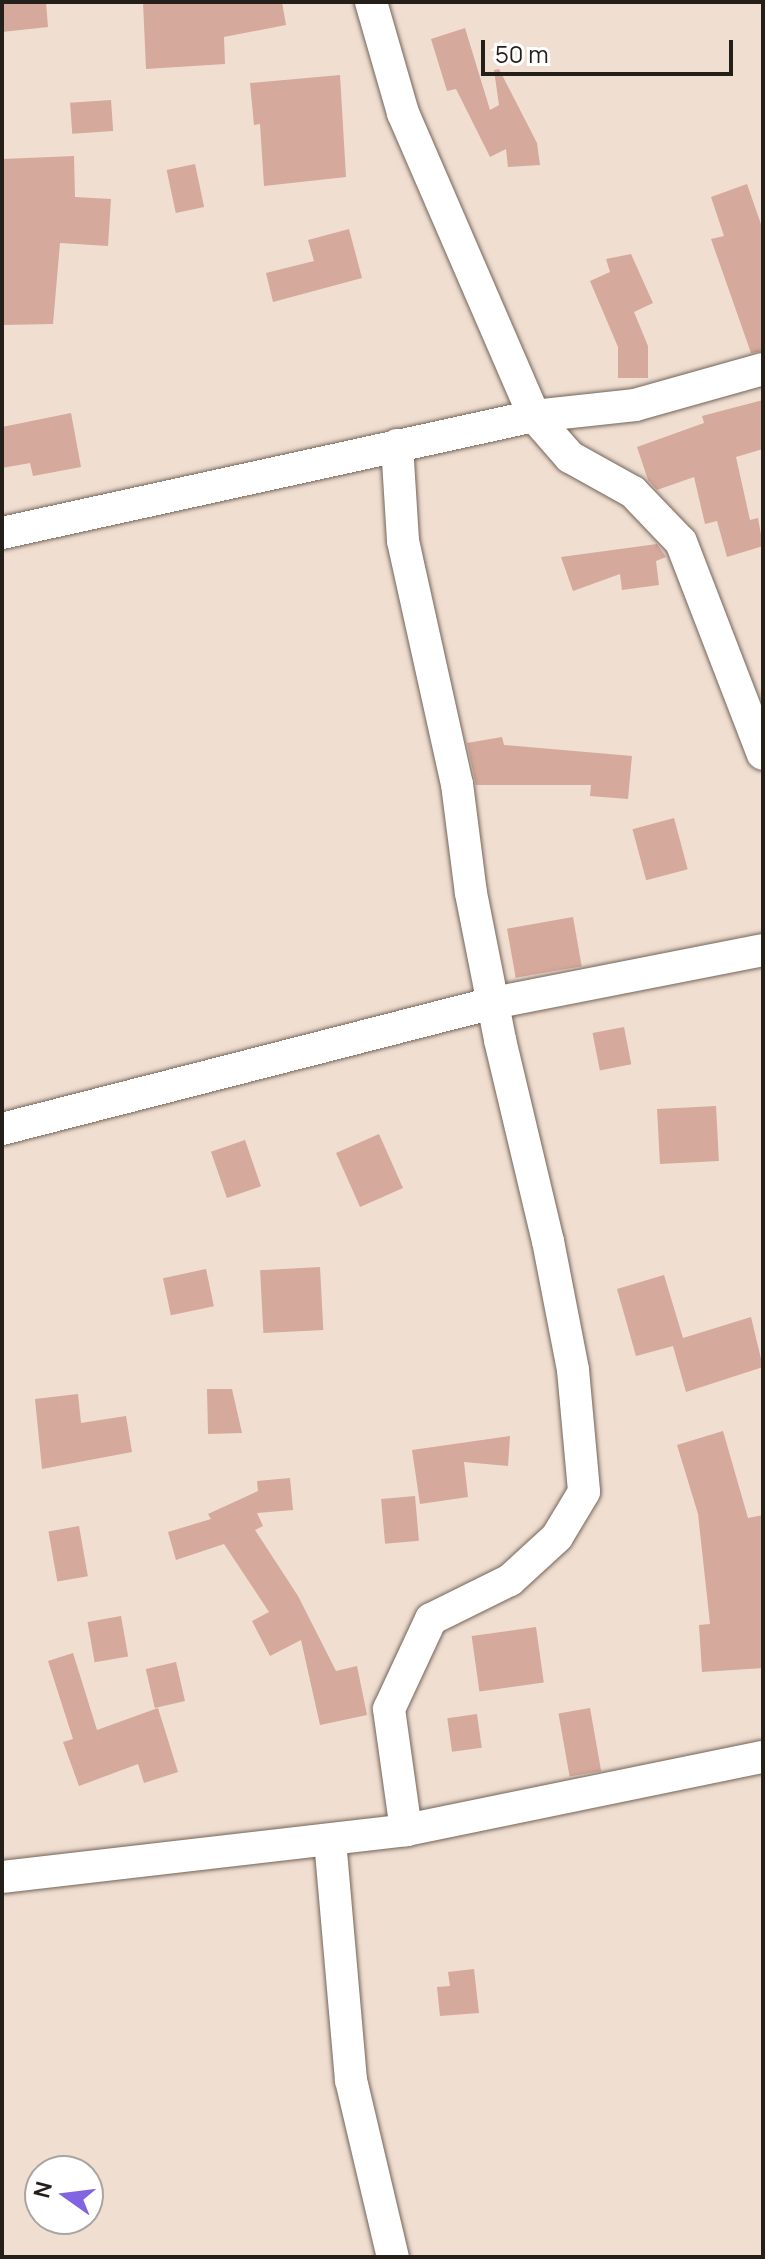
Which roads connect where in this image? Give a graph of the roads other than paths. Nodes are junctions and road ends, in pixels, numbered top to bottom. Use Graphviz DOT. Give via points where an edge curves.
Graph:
graph roads {
  1 [pos="371,2"];
  2 [pos="763,369"];
  3 [pos="534,416"];
  4 [pos="397,445"];
  5 [pos="2,533"];
  6 [pos="763,754"];
  7 [pos="763,950"];
  8 [pos="493,1003"];
  9 [pos="2,1129"];
  10 [pos="763,1757"];
  11 [pos="406,1830"];
  12 [pos="330,1840"];
  13 [pos="2,1877"];
  14 [pos="393,2257"];
  1 -- 3 [label="street" via="403,113"];
  2 -- 3 [label="street" via="635,405"];
  3 -- 4 [label="street"];
  3 -- 6 [label="street" via="570,457 633,492 681,542"];
  4 -- 5 [label="street"];
  4 -- 8 [label="street" via="403,541 457,784"];
  7 -- 8 [label="street"];
  8 -- 9 [label="street"];
  8 -- 11 [label="street" via="523,1118 570,1355 584,1492 557,1537 510,1580 431,1619 389,1709"];
  10 -- 11 [label="street"];
  11 -- 12 [label="street"];
  12 -- 13 [label="street"];
  12 -- 14 [label="street" via="351,2080"];
}
